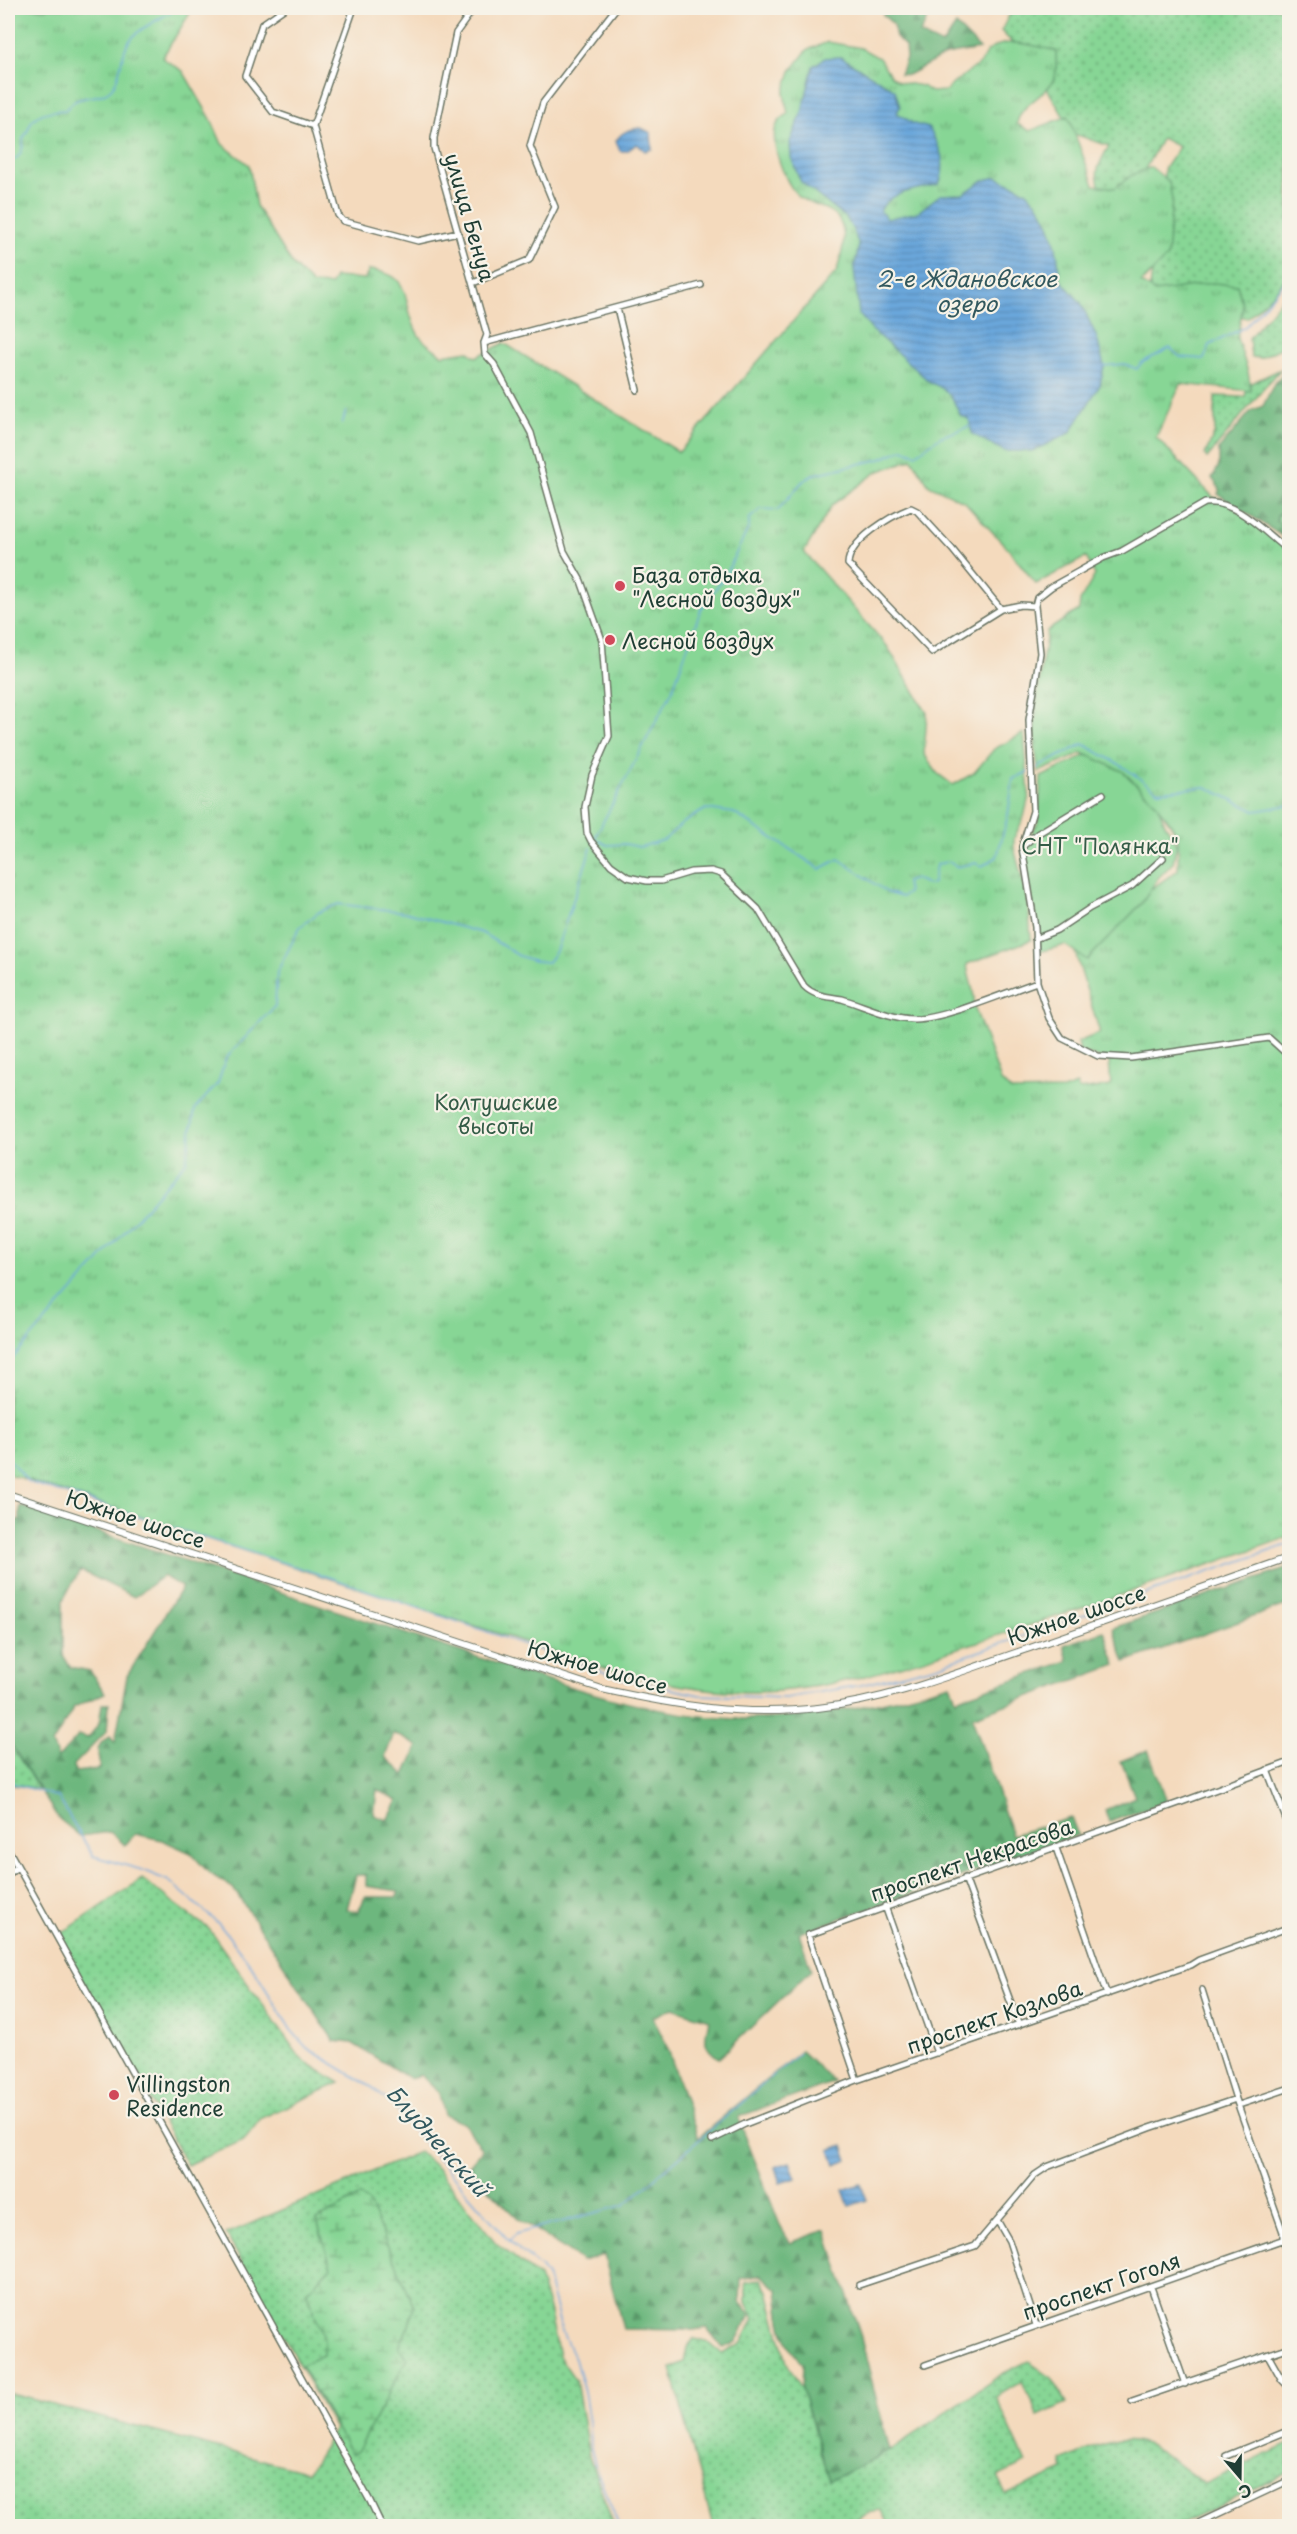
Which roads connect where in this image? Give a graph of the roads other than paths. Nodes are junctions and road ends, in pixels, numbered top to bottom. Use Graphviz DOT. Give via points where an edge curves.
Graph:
graph roads {
  1 [pos="285,8"];
  2 [pos="354,8"];
  3 [pos="474,8"];
  4 [pos="616,8"];
  5 [pos="313,126"];
  6 [pos="458,232"];
  7 [pos="473,283"];
  8 [pos="701,285"];
  9 [pos="617,308"];
  10 [pos="483,343"];
  11 [pos="637,390"];
  12 [pos="1286,549"];
  13 [pos="1035,606"];
  14 [pos="1001,609"];
  15 [pos="1104,794"];
  16 [pos="1022,847"];
  17 [pos="1163,858"];
  18 [pos="1035,939"];
  19 [pos="1037,982"];
  20 [pos="1290,1057"];
  21 [pos="8,1494"];
  22 [pos="1290,1557"];
  23 [pos="1290,1762"];
  24 [pos="1267,1770"];
  25 [pos="1290,1829"];
  26 [pos="1056,1848"];
  27 [pos="8,1849"];
  28 [pos="17,1867"];
  29 [pos="8,1875"];
  30 [pos="965,1878"];
  31 [pos="885,1906"];
  32 [pos="1290,1927"];
  33 [pos="1202,1990"];
  34 [pos="1107,1995"];
  35 [pos="1019,2025"];
  36 [pos="937,2053"];
  37 [pos="857,2080"];
  38 [pos="1290,2088"];
  39 [pos="1236,2099"];
  40 [pos="1239,2105"];
  41 [pos="712,2140"];
  42 [pos="997,2220"];
  43 [pos="1286,2238"];
  44 [pos="1290,2257"];
  45 [pos="859,2284"];
  46 [pos="1151,2287"];
  47 [pos="1036,2325"];
  48 [pos="1290,2347"];
  49 [pos="1268,2355"];
  50 [pos="925,2365"];
  51 [pos="1185,2384"];
  52 [pos="1290,2388"];
  53 [pos="1132,2402"];
  54 [pos="1290,2430"];
  55 [pos="1226,2456"];
  56 [pos="1290,2480"];
  57 [pos="381,2526"];
  58 [pos="1192,2526"];
  1 -- 5 [label="street" via="262,24 245,76 273,112"];
  2 -- 5 [label="street"];
  3 -- 6 [label="street, улица Бенуа" via="456,33 434,138"];
  4 -- 7 [label="street" via="543,103 530,146 555,207 533,255 524,264"];
  5 -- 6 [label="street" via="338,215 343,220 418,241"];
  6 -- 7 [label="street, улица Бенуа"];
  7 -- 10 [label="street, улица Бенуа" via="488,335"];
  8 -- 9 [label="street"];
  9 -- 10 [label="street"];
  9 -- 11 [label="street"];
  10 -- 19 [label="street" via="485,354 531,433 564,551 581,581 602,640 609,736 592,775 585,807 587,833 605,859 628,877 647,881 691,872 721,874 758,909 804,986 817,995 913,1019 952,1011"];
  12 -- 13 [label="street" via="1236,510 1219,503 1205,503 1051,587 1037,598"];
  13 -- 14 [label="street"];
  13 -- 16 [label="street" via="1040,653 1029,720 1033,811"];
  14 -- 14 [label="street" via="952,549 911,508 871,530 848,558 848,564 932,652"];
  15 -- 16 [label="street"];
  16 -- 18 [label="street"];
  17 -- 18 [label="street" via="1132,886"];
  18 -- 19 [label="street"];
  19 -- 20 [label="street" via="1055,1030 1072,1044 1098,1056 1131,1058 1269,1038"];
  21 -- 22 [label="street, Южное шоссе" via="602,1689 669,1704 739,1712 817,1708 875,1698"];
  23 -- 24 [label="street, проспект Некрасова"];
  24 -- 25 [label="street"];
  24 -- 26 [label="street, проспект Некрасова"];
  26 -- 30 [label="street, проспект Некрасова"];
  26 -- 34 [label="street"];
  27 -- 28 [label="street"];
  28 -- 29 [label="street"];
  28 -- 57 [label="street" via="266,2311"];
  30 -- 31 [label="street, проспект Некрасова"];
  30 -- 35 [label="street"];
  31 -- 36 [label="street"];
  31 -- 37 [label="street, проспект Некрасова" via="808,1935"];
  32 -- 34 [label="street, проспект Козлова"];
  33 -- 39 [label="street"];
  34 -- 35 [label="street, проспект Козлова"];
  35 -- 36 [label="street, проспект Козлова"];
  36 -- 37 [label="street, проспект Козлова"];
  37 -- 41 [label="street, проспект Козлова"];
  38 -- 40 [label="street"];
  39 -- 40 [label="street"];
  39 -- 42 [label="street" via="1047,2167 1035,2175"];
  40 -- 43 [label="street"];
  42 -- 45 [label="street" via="975,2246"];
  42 -- 47 [label="street" via="1009,2241"];
  43 -- 44 [label="street"];
  43 -- 46 [label="street, проспект Гоголя"];
  46 -- 47 [label="street, проспект Гоголя"];
  46 -- 51 [label="street"];
  47 -- 50 [label="street, проспект Гоголя"];
  48 -- 49 [label="street"];
  49 -- 51 [label="street"];
  49 -- 52 [label="street"];
  51 -- 53 [label="street"];
  54 -- 55 [label="street"];
  56 -- 58 [label="street"];
}
